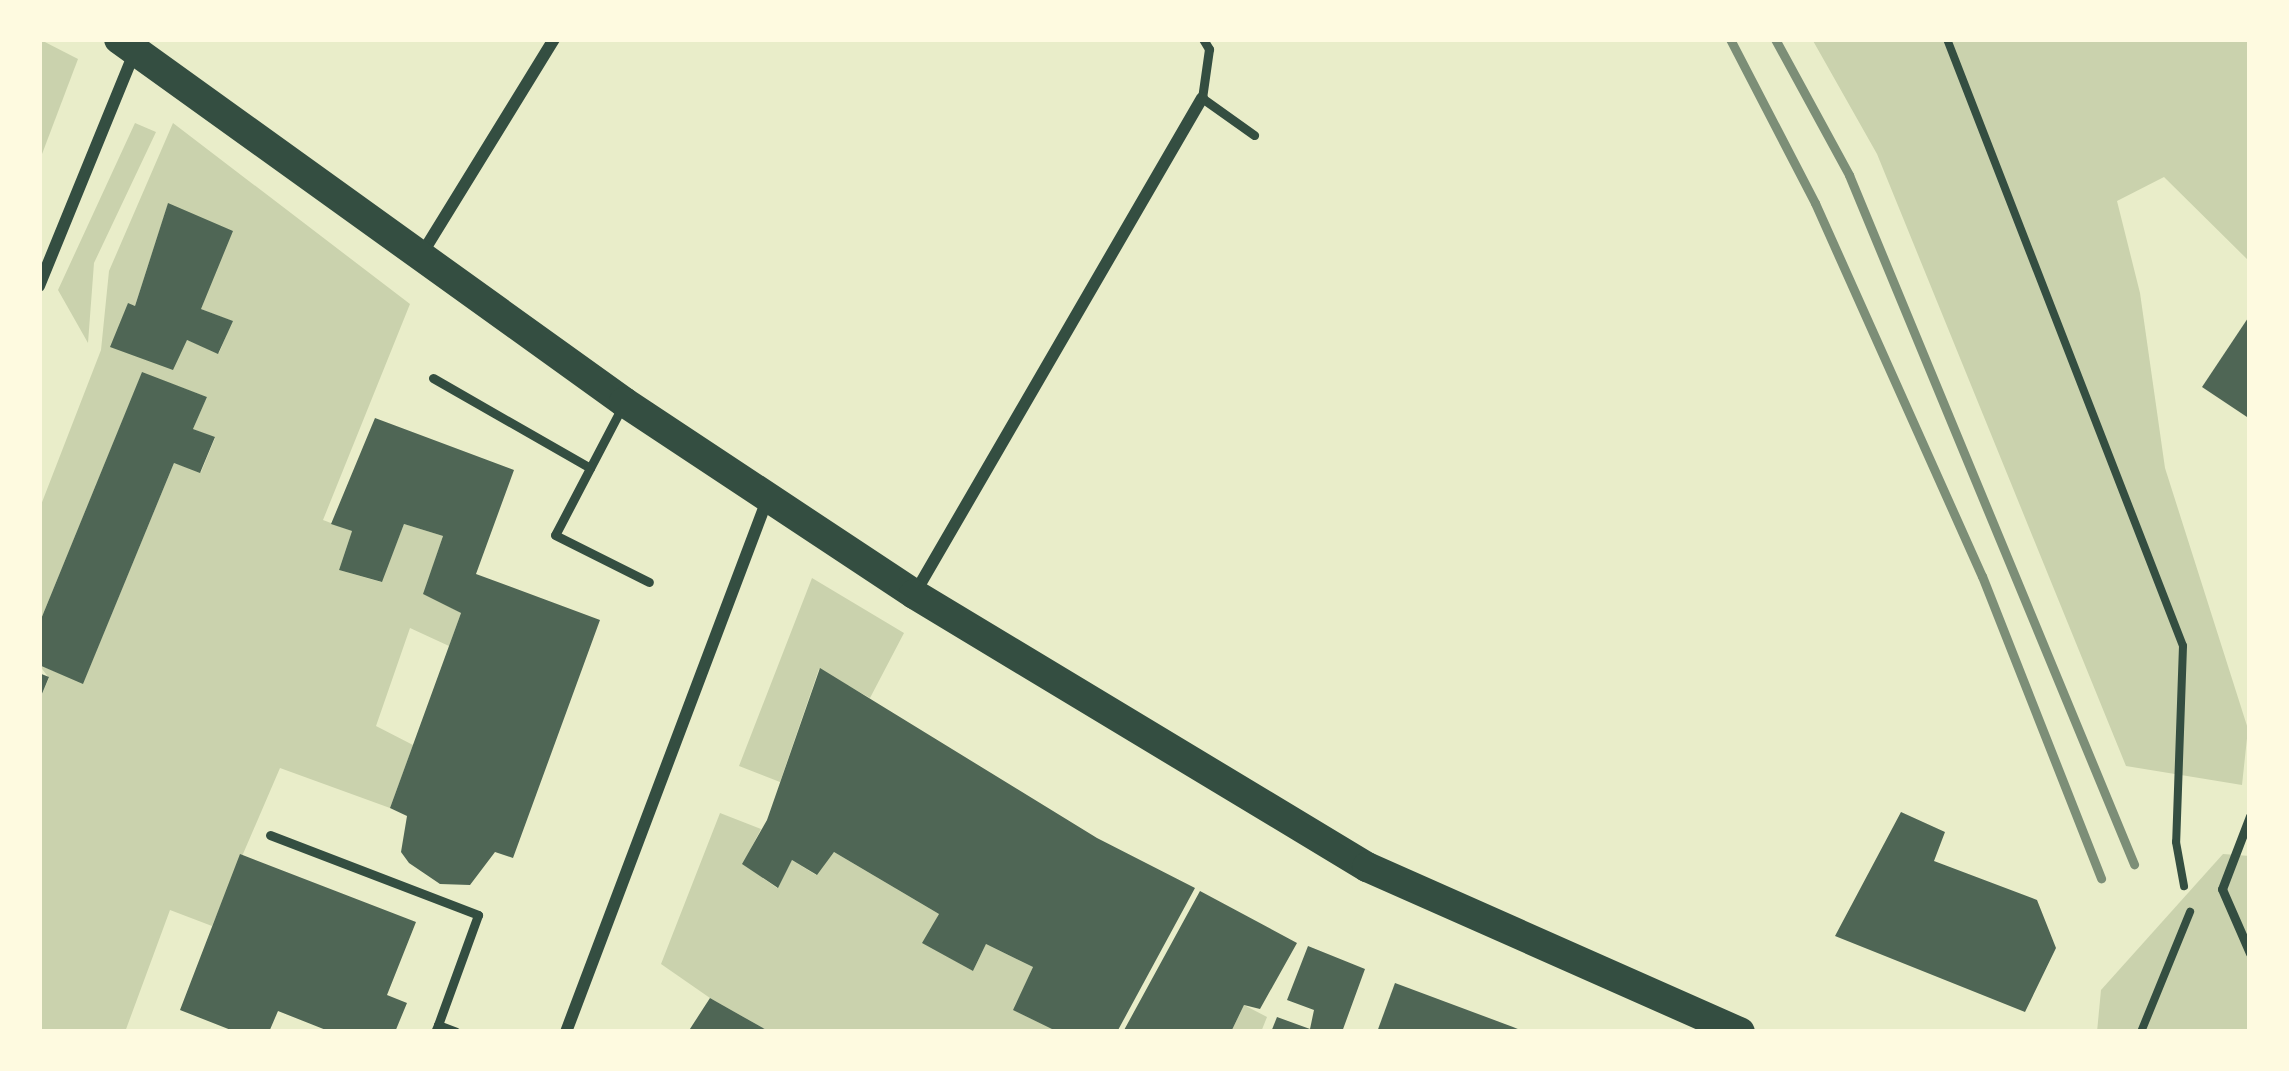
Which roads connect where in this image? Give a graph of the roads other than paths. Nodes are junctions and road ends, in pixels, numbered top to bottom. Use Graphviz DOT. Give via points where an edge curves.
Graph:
graph roads {
  1 [pos="554,39"];
  2 [pos="1203,39"];
  3 [pos="127,44"];
  4 [pos="1202,98"];
  5 [pos="1254,135"];
  6 [pos="419,258"];
  7 [pos="39,286"];
  8 [pos="433,378"];
  9 [pos="624,402"];
  10 [pos="590,468"];
  11 [pos="767,499"];
  12 [pos="649,582"];
  13 [pos="914,594"];
  14 [pos="2250,816"];
  15 [pos="270,835"];
  16 [pos="2250,953"];
  17 [pos="436,1029"];
  18 [pos="456,1032"];
  19 [pos="566,1032"];
  20 [pos="1740,1032"];
  1 -- 6 [label="street"];
  2 -- 4 [label="lane" via="1209,49"];
  3 -- 6 [label="main road"];
  3 -- 7 [label="street"];
  4 -- 5 [label="lane"];
  4 -- 13 [label="street"];
  6 -- 9 [label="main road"];
  8 -- 10 [label="lane"];
  9 -- 10 [label="lane"];
  9 -- 11 [label="main road"];
  10 -- 12 [label="lane" via="555,535"];
  11 -- 13 [label="main road"];
  11 -- 19 [label="street"];
  13 -- 20 [label="main road" via="1367,867"];
  14 -- 16 [label="lane" via="2222,889"];
  15 -- 17 [label="lane" via="478,915"];
  17 -- 18 [label="lane"];
}
